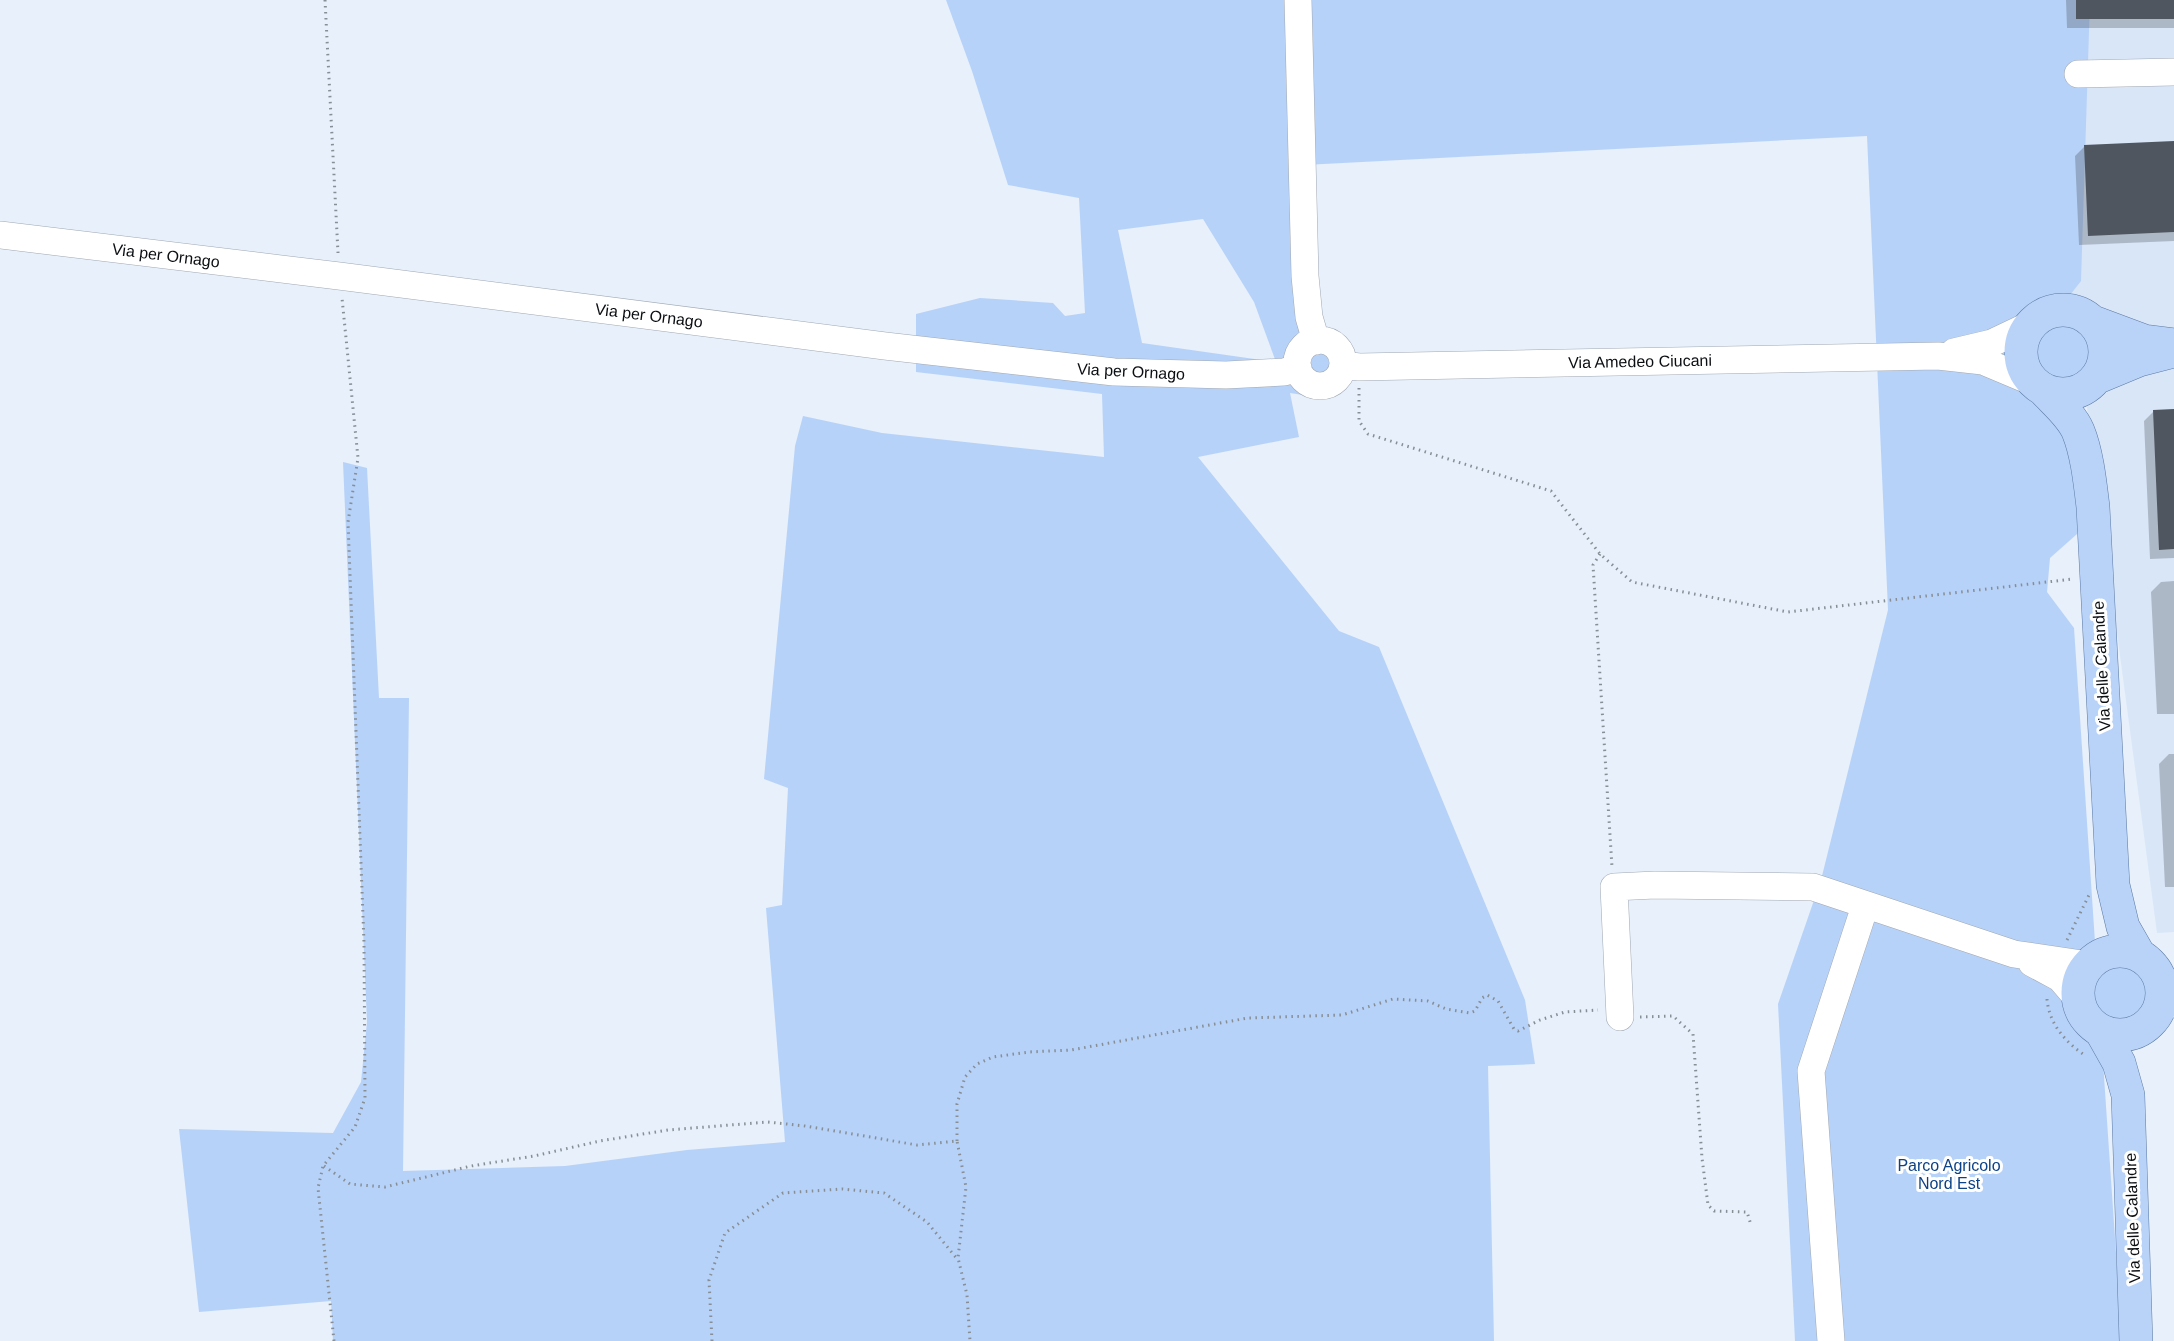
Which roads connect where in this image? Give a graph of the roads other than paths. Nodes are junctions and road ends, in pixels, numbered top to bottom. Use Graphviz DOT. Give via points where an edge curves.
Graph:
graph roads {
  1 [pos="1298,0"];
  2 [pos="2174,72"];
  3 [pos="2078,74"];
  4 [pos="0,235"];
  5 [pos="2093,322"];
  6 [pos="2032,324"];
  7 [pos="1316,341"];
  8 [pos="2174,345"];
  9 [pos="2174,351"];
  10 [pos="1938,356"];
  11 [pos="1351,366"];
  12 [pos="1298,368"];
  13 [pos="2096,379"];
  14 [pos="2038,386"];
  15 [pos="2082,447"];
  16 [pos="2113,885"];
  17 [pos="1865,906"];
  18 [pos="2014,954"];
  19 [pos="2090,963"];
  20 [pos="2159,992"];
  21 [pos="2078,999"];
  22 [pos="1620,1014"];
  23 [pos="2101,1031"];
  24 [pos="2128,1095"];
  25 [pos="1831,1341"];
  26 [pos="2136,1341"];
  1 -- 7 [label="street" via="1305,276"];
  2 -- 3 [label="street"];
  4 -- 12 [label="street, Via per Ornago" via="1114,372 1226,375"];
  5 -- 6 [label="main road, Via Amedeo Ciucani" via="2078,313 2060,310 2042,315"];
  5 -- 8 [label="main road, Via Amedeo Ciucani" via="2144,341"];
  5 -- 13 [label="main road" via="2105,347 2104,365"];
  6 -- 10 [label="street, Via Amedeo Ciucani" via="1988,345"];
  6 -- 14 [label="main road" via="2021,353 2023,367"];
  7 -- 11 [label="street" via="1334,345"];
  7 -- 12 [label="street" via="1302,350"];
  9 -- 13 [label="main road, Via Amedeo Ciucani" via="2139,360"];
  10 -- 11 [label="street, Via Amedeo Ciucani"];
  10 -- 14 [label="street, Via Amedeo Ciucani" via="1983,362"];
  11 -- 12 [label="street" via="1322,385 1306,380"];
  13 -- 14 [label="main road, Via Amedeo Ciucani" via="2071,394 2057,394"];
  13 -- 15 [label="main road, Via delle Calandre" via="2086,408"];
  14 -- 15 [label="main road, Via delle Calandre" via="2074,424"];
  15 -- 16 [label="main road, Via delle Calandre" via="2091,494"];
  16 -- 19 [label="main road, Via delle Calandre" via="2107,927"];
  16 -- 20 [label="main road, Via delle Calandre" via="2123,927"];
  17 -- 18 [label="street"];
  17 -- 22 [label="street" via="1813,887 1614,887"];
  17 -- 25 [label="street" via="1811,1071"];
  18 -- 19 [label="street"];
  18 -- 21 [label="street" via="2060,978"];
  19 -- 20 [label="main road" via="2112,952 2126,951"];
  19 -- 21 [label="main road, Via delle Calandre" via="2080,981"];
  20 -- 23 [label="main road" via="2137,1032 2124,1035"];
  20 -- 24 [label="main road, Via delle Calandre" via="2132,1068"];
  21 -- 23 [label="main road, Via delle Calandre" via="2084,1016"];
  23 -- 24 [label="main road, Via delle Calandre" via="2119,1063"];
  24 -- 26 [label="main road, Via delle Calandre"];
}
